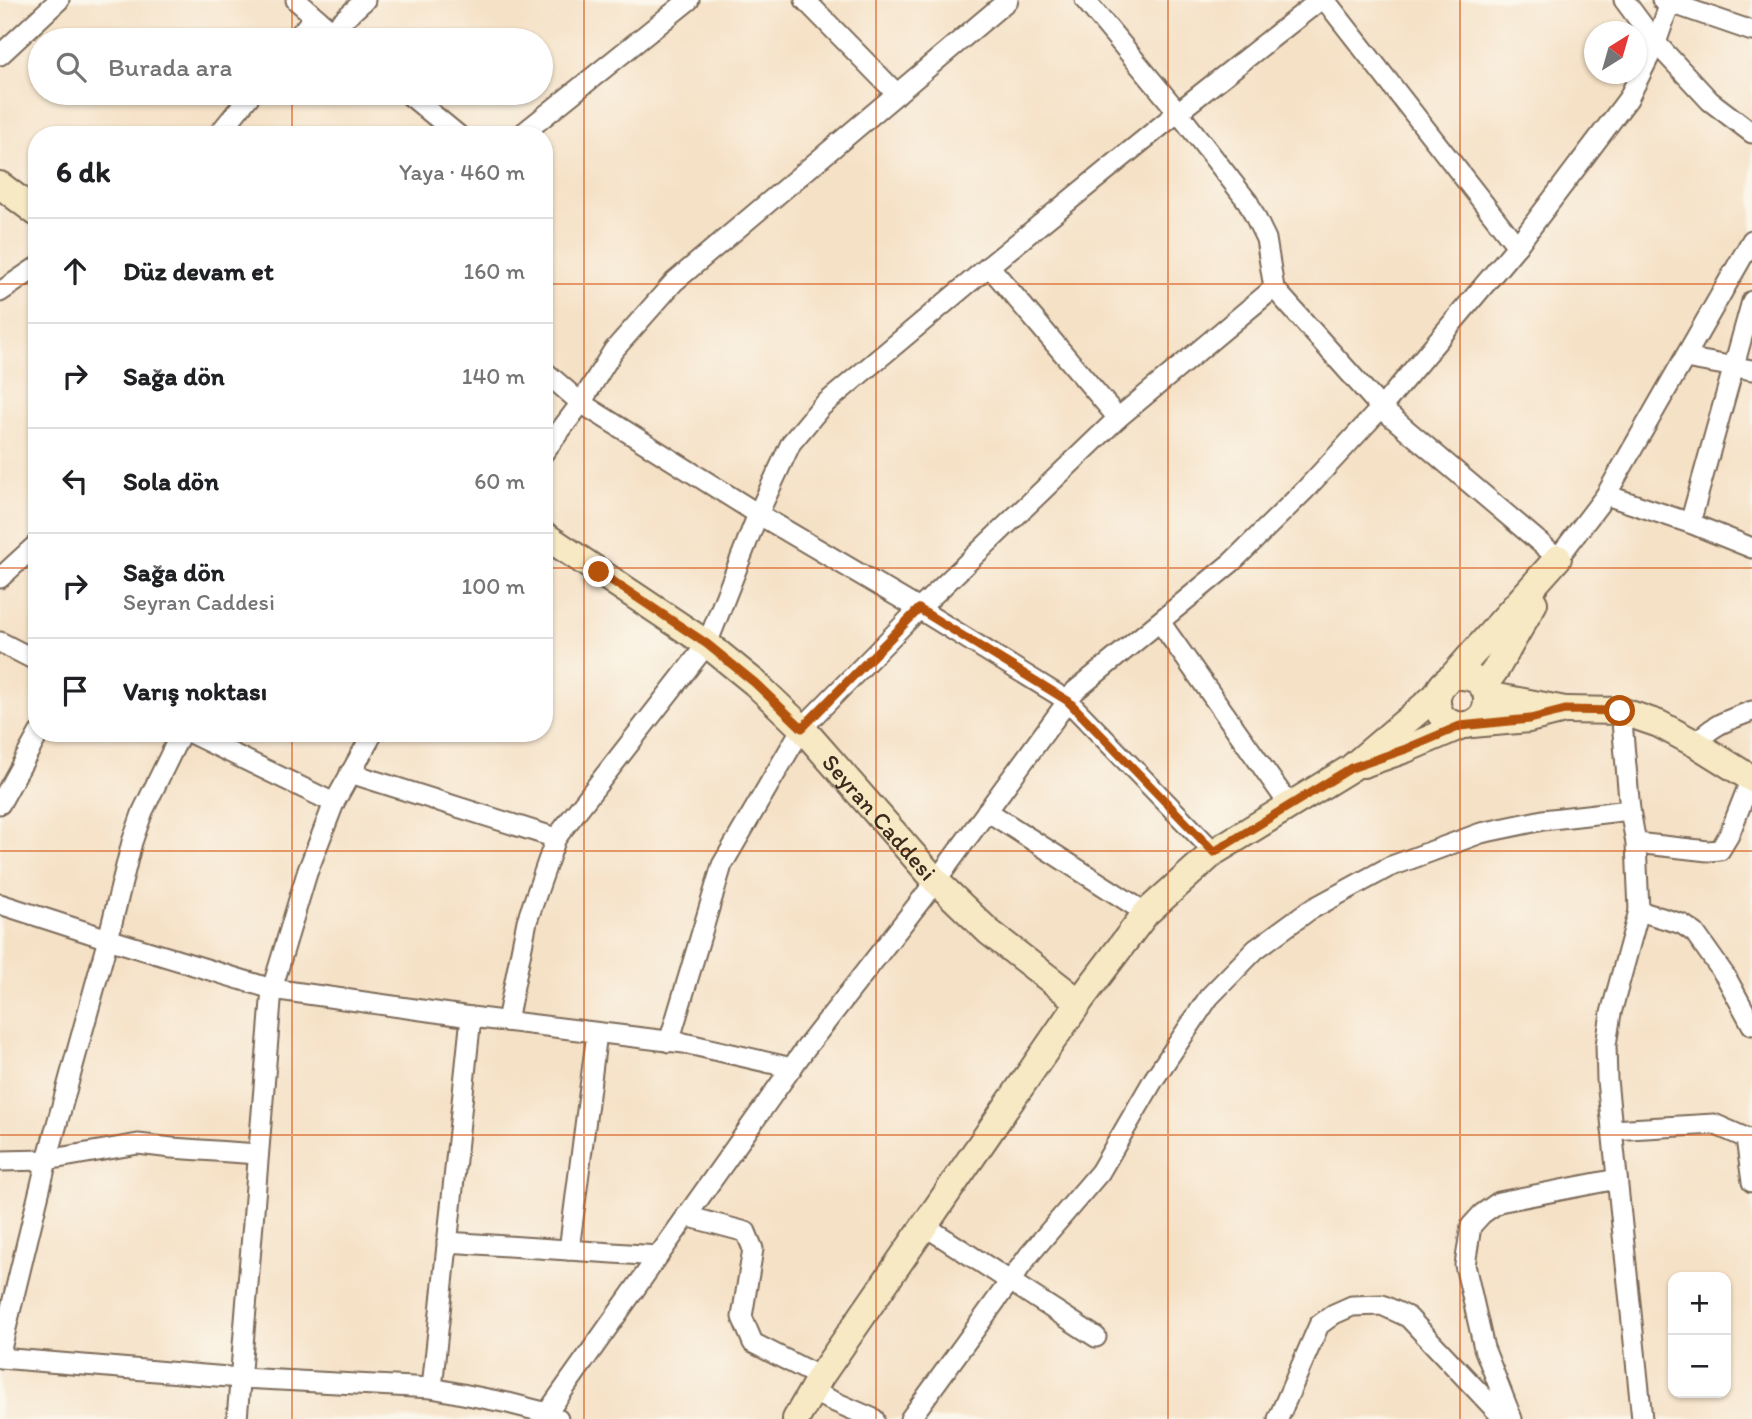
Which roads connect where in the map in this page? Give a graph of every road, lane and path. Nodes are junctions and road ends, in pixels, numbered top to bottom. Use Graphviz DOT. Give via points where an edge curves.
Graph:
graph roads {
  1 [pos="59,0"];
  2 [pos="296,0"];
  3 [pos="365,0"];
  4 [pos="806,0"];
  5 [pos="1008,0"];
  6 [pos="1085,0"];
  7 [pos="1323,0"];
  8 [pos="1624,0"];
  9 [pos="1668,1"];
  10 [pos="681,3"];
  11 [pos="314,17"];
  12 [pos="29,28"];
  13 [pos="305,28"];
  14 [pos="327,28"];
  15 [pos="342,28"];
  16 [pos="28,29"];
  17 [pos="1752,31"];
  18 [pos="1656,43"];
  19 [pos="0,55"];
  20 [pos="897,94"];
  21 [pos="242,105"];
  22 [pos="422,105"];
  23 [pos="1178,112"];
  24 [pos="225,126"];
  25 [pos="447,126"];
  26 [pos="532,126"];
  27 [pos="1752,133"];
  28 [pos="0,185"];
  29 [pos="28,206"];
  30 [pos="1752,240"];
  31 [pos="1517,246"];
  32 [pos="989,266"];
  33 [pos="28,273"];
  34 [pos="1274,288"];
  35 [pos="0,292"];
  36 [pos="1752,301"];
  37 [pos="1685,358"];
  38 [pos="1743,368"];
  39 [pos="553,379"];
  40 [pos="581,403"];
  41 [pos="1381,408"];
  42 [pos="1118,418"];
  43 [pos="553,440"];
  44 [pos="1606,495"];
  45 [pos="758,514"];
  46 [pos="1690,523"];
  47 [pos="553,541"];
  48 [pos="1752,548"];
  49 [pos="28,552"];
  50 [pos="1558,558"];
  51 [pos="0,578"];
  52 [pos="919,609"];
  53 [pos="1160,622"];
  54 [pos="0,642"];
  55 [pos="707,644"];
  56 [pos="28,656"];
  57 [pos="1445,686"];
  58 [pos="1485,691"];
  59 [pos="1068,701"];
  60 [pos="1565,710"];
  61 [pos="1752,710"];
  62 [pos="1620,711"];
  63 [pos="1466,725"];
  64 [pos="802,728"];
  65 [pos="33,742"];
  66 [pos="177,742"];
  67 [pos="209,742"];
  68 [pos="368,742"];
  69 [pos="1696,744"];
  70 [pos="1351,768"];
  71 [pos="350,773"];
  72 [pos="1751,779"];
  73 [pos="334,803"];
  74 [pos="0,804"];
  75 [pos="1290,806"];
  76 [pos="1630,810"];
  77 [pos="988,811"];
  78 [pos="556,838"];
  79 [pos="1636,843"];
  80 [pos="1214,852"];
  81 [pos="936,881"];
  82 [pos="0,904"];
  83 [pos="1639,911"];
  84 [pos="1146,913"];
  85 [pos="108,939"];
  86 [pos="272,989"];
  87 [pos="1079,1002"];
  88 [pos="471,1017"];
  89 [pos="507,1021"];
  90 [pos="1752,1026"];
  91 [pos="597,1033"];
  92 [pos="669,1042"];
  93 [pos="792,1068"];
  94 [pos="1612,1130"];
  95 [pos="258,1154"];
  96 [pos="47,1160"];
  97 [pos="0,1161"];
  98 [pos="1617,1179"];
  99 [pos="1752,1182"];
  100 [pos="686,1216"];
  101 [pos="925,1226"];
  102 [pos="447,1242"];
  103 [pos="569,1250"];
  104 [pos="657,1256"];
  105 [pos="1010,1281"];
  106 [pos="1096,1337"];
  107 [pos="0,1355"];
  108 [pos="240,1378"];
  109 [pos="816,1384"];
  110 [pos="432,1388"];
  111 [pos="507,1411"];
  112 [pos="553,1416"];
  113 [pos="237,1419"];
  114 [pos="796,1419"];
  115 [pos="874,1419"];
  116 [pos="910,1419"];
  117 [pos="1278,1419"];
  118 [pos="1504,1419"];
  119 [pos="1512,1419"];
  120 [pos="1643,1419"];
  1 -- 12 [label="street"];
  2 -- 11 [label="street"];
  3 -- 15 [label="street"];
  4 -- 20 [label="street"];
  5 -- 20 [label="street"];
  6 -- 23 [label="street"];
  7 -- 23 [label="street"];
  7 -- 31 [label="street"];
  8 -- 18 [label="street"];
  9 -- 17 [label="street"];
  9 -- 18 [label="street"];
  10 -- 26 [label="street"];
  11 -- 13 [label="street"];
  11 -- 14 [label="street"];
  16 -- 19 [label="street"];
  18 -- 27 [label="street" via="1710,101"];
  18 -- 31 [label="street" via="1628,99"];
  20 -- 40 [label="street" via="674,282 613,351"];
  21 -- 24 [label="street"];
  22 -- 25 [label="street"];
  23 -- 32 [label="street"];
  23 -- 34 [label="street" via="1248,202 1266,239"];
  28 -- 29 [label="street"];
  30 -- 37 [label="street"];
  31 -- 41 [label="street"];
  32 -- 42 [label="street"];
  32 -- 45 [label="street" via="821,407 791,443"];
  33 -- 35 [label="street"];
  34 -- 41 [label="street"];
  34 -- 42 [label="street"];
  36 -- 38 [label="street"];
  37 -- 38 [label="street"];
  37 -- 44 [label="street"];
  38 -- 46 [label="street"];
  39 -- 40 [label="street"];
  40 -- 43 [label="street"];
  40 -- 45 [label="street"];
  41 -- 50 [label="street"];
  41 -- 53 [label="street" via="1232,562"];
  42 -- 52 [label="street"];
  44 -- 46 [label="street"];
  44 -- 50 [label="street"];
  45 -- 52 [label="street"];
  45 -- 55 [label="street"];
  46 -- 48 [label="street"];
  47 -- 55 [label="street, Seyran Caddesi"];
  49 -- 51 [label="street"];
  50 -- 57 [label="street"];
  50 -- 58 [label="street"];
  52 -- 59 [label="street"];
  52 -- 64 [label="street"];
  53 -- 59 [label="street"];
  53 -- 75 [label="street"];
  54 -- 56 [label="street"];
  55 -- 64 [label="street, Seyran Caddesi"];
  55 -- 78 [label="street"];
  57 -- 58 [label="street" via="1460,675 1477,680"];
  57 -- 63 [label="street" via="1437,701 1441,715 1453,724"];
  57 -- 70 [label="street"];
  58 -- 60 [label="street"];
  58 -- 63 [label="street" via="1485,712"];
  59 -- 77 [label="street"];
  59 -- 80 [label="street"];
  60 -- 62 [label="street"];
  60 -- 63 [label="street" via="1530,719"];
  61 -- 69 [label="street" via="1712,728"];
  62 -- 69 [label="street" via="1659,724"];
  62 -- 76 [label="street"];
  63 -- 70 [label="street"];
  64 -- 81 [label="street, Seyran Caddesi"];
  64 -- 92 [label="street" via="722,865"];
  65 -- 74 [label="street"];
  66 -- 85 [label="street" via="132,842"];
  67 -- 73 [label="street"];
  68 -- 71 [label="street"];
  69 -- 72 [label="street"];
  70 -- 75 [label="street"];
  71 -- 73 [label="street"];
  71 -- 78 [label="street"];
  72 -- 79 [label="street" via="1720,850"];
  73 -- 86 [label="street"];
  75 -- 80 [label="street"];
  76 -- 79 [label="street"];
  76 -- 105 [label="street" via="1481,833 1389,867 1308,911 1256,949 1209,997 1100,1172"];
  77 -- 81 [label="street"];
  77 -- 84 [label="street"];
  78 -- 89 [label="street" via="527,920"];
  79 -- 83 [label="street"];
  80 -- 84 [label="street"];
  81 -- 87 [label="street, Seyran Caddesi" via="989,932"];
  81 -- 93 [label="street"];
  82 -- 85 [label="street"];
  83 -- 90 [label="street" via="1682,924 1695,933"];
  83 -- 94 [label="street" via="1606,1045"];
  84 -- 87 [label="street"];
  85 -- 86 [label="street"];
  85 -- 96 [label="street"];
  86 -- 88 [label="street"];
  86 -- 95 [label="street"];
  87 -- 101 [label="street"];
  88 -- 89 [label="street"];
  88 -- 102 [label="street"];
  89 -- 91 [label="street"];
  91 -- 92 [label="street"];
  91 -- 103 [label="street"];
  92 -- 93 [label="street"];
  93 -- 100 [label="street"];
  94 -- 98 [label="street"];
  94 -- 99 [label="street" via="1714,1124 1746,1138"];
  95 -- 96 [label="street" via="138,1144"];
  95 -- 108 [label="street"];
  96 -- 97 [label="street"];
  96 -- 107 [label="street"];
  98 -- 119 [label="street" via="1499,1202 1471,1226 1465,1265 1484,1348"];
  98 -- 120 [label="street"];
  100 -- 104 [label="street"];
  100 -- 109 [label="street" via="746,1232 753,1249 742,1317 753,1343"];
  101 -- 105 [label="street"];
  101 -- 109 [label="street"];
  102 -- 103 [label="street"];
  102 -- 110 [label="street"];
  103 -- 104 [label="street"];
  104 -- 112 [label="street"];
  105 -- 106 [label="street"];
  105 -- 116 [label="street"];
  107 -- 108 [label="street"];
  108 -- 110 [label="street"];
  108 -- 113 [label="street"];
  109 -- 114 [label="street"];
  109 -- 115 [label="street"];
  110 -- 111 [label="street"];
  111 -- 112 [label="street"];
  117 -- 118 [label="street" via="1319,1325 1352,1306 1382,1305 1408,1317"];
}
